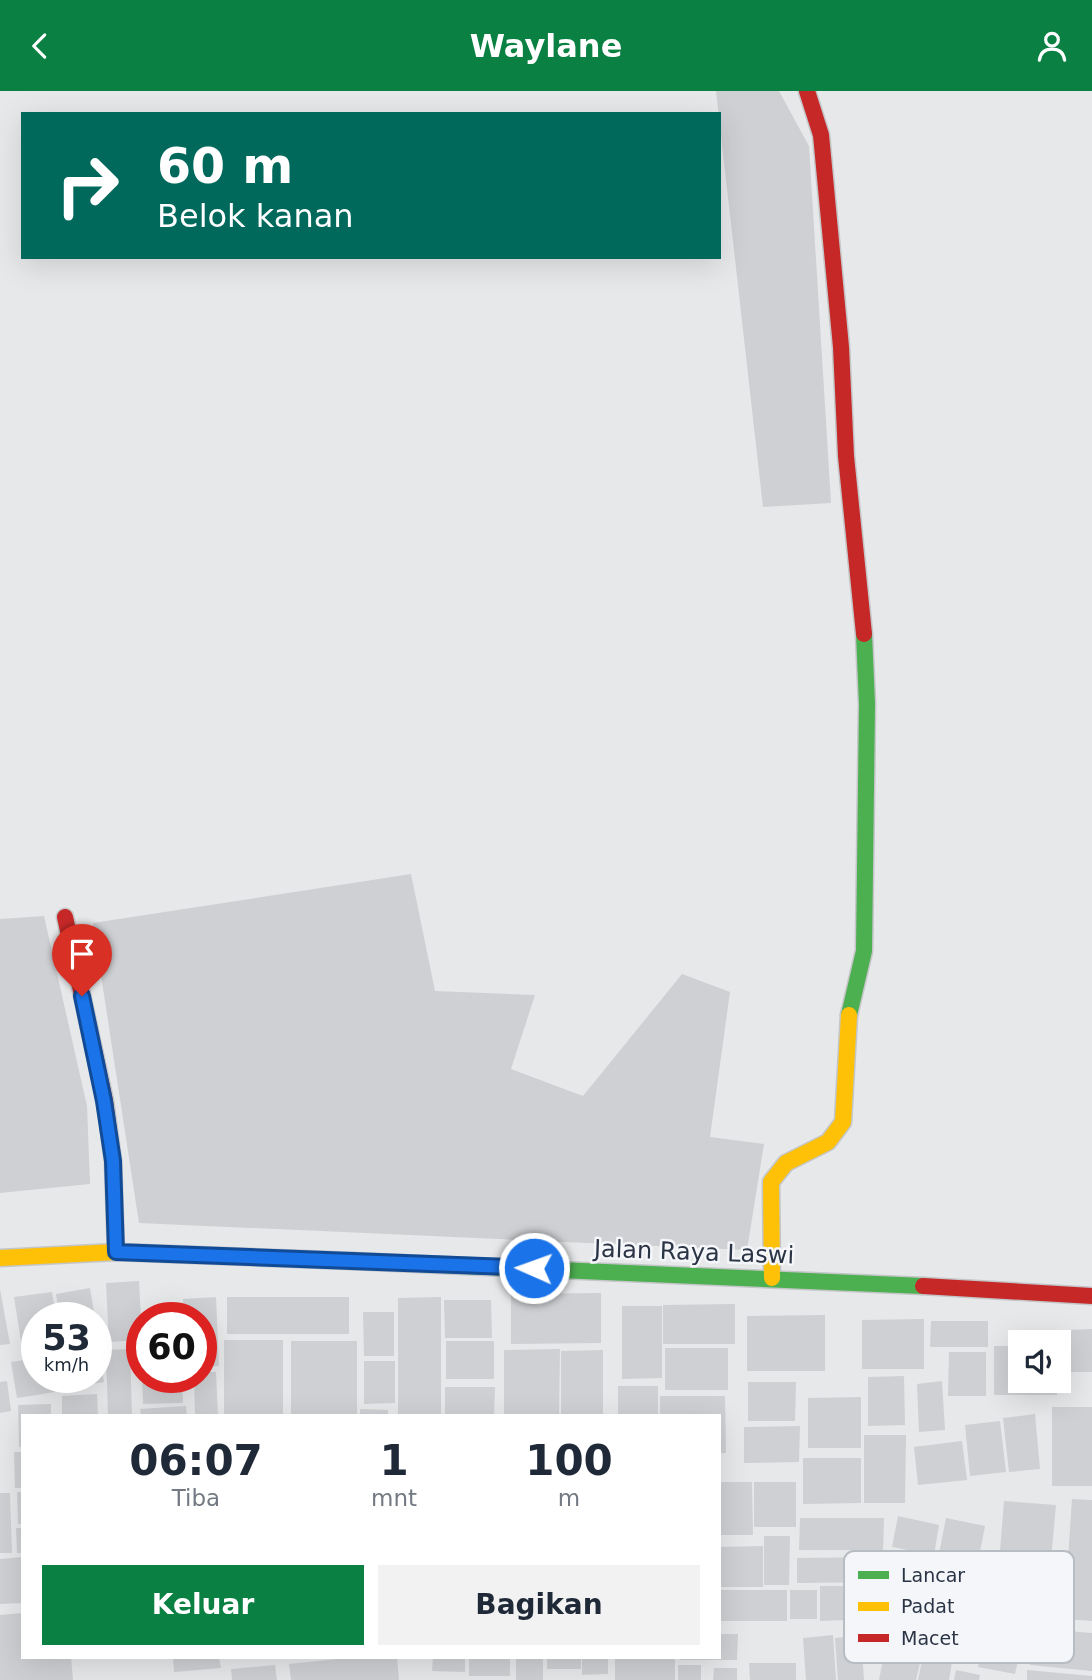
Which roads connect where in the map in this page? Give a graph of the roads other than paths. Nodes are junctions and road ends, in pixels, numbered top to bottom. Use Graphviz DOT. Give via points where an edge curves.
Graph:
graph roads {
  1 [pos="807,91"];
  2 [pos="65,916"];
  3 [pos="116,1252"];
  4 [pos="0,1258"];
  5 [pos="772,1278"];
  6 [pos="1092,1296"];
  1 -- 5 [label="street" via="821,135 846,456 862,592 867,704 864,951 848,1018 839,1134 784,1164 771,1182"];
  2 -- 3 [label="street" via="104,1101 113,1161"];
  3 -- 4 [label="street, Jalan Raya Laswi"];
  3 -- 5 [label="street, Jalan Raya Laswi"];
  5 -- 6 [label="street, Jalan Raya Laswi"];
}
